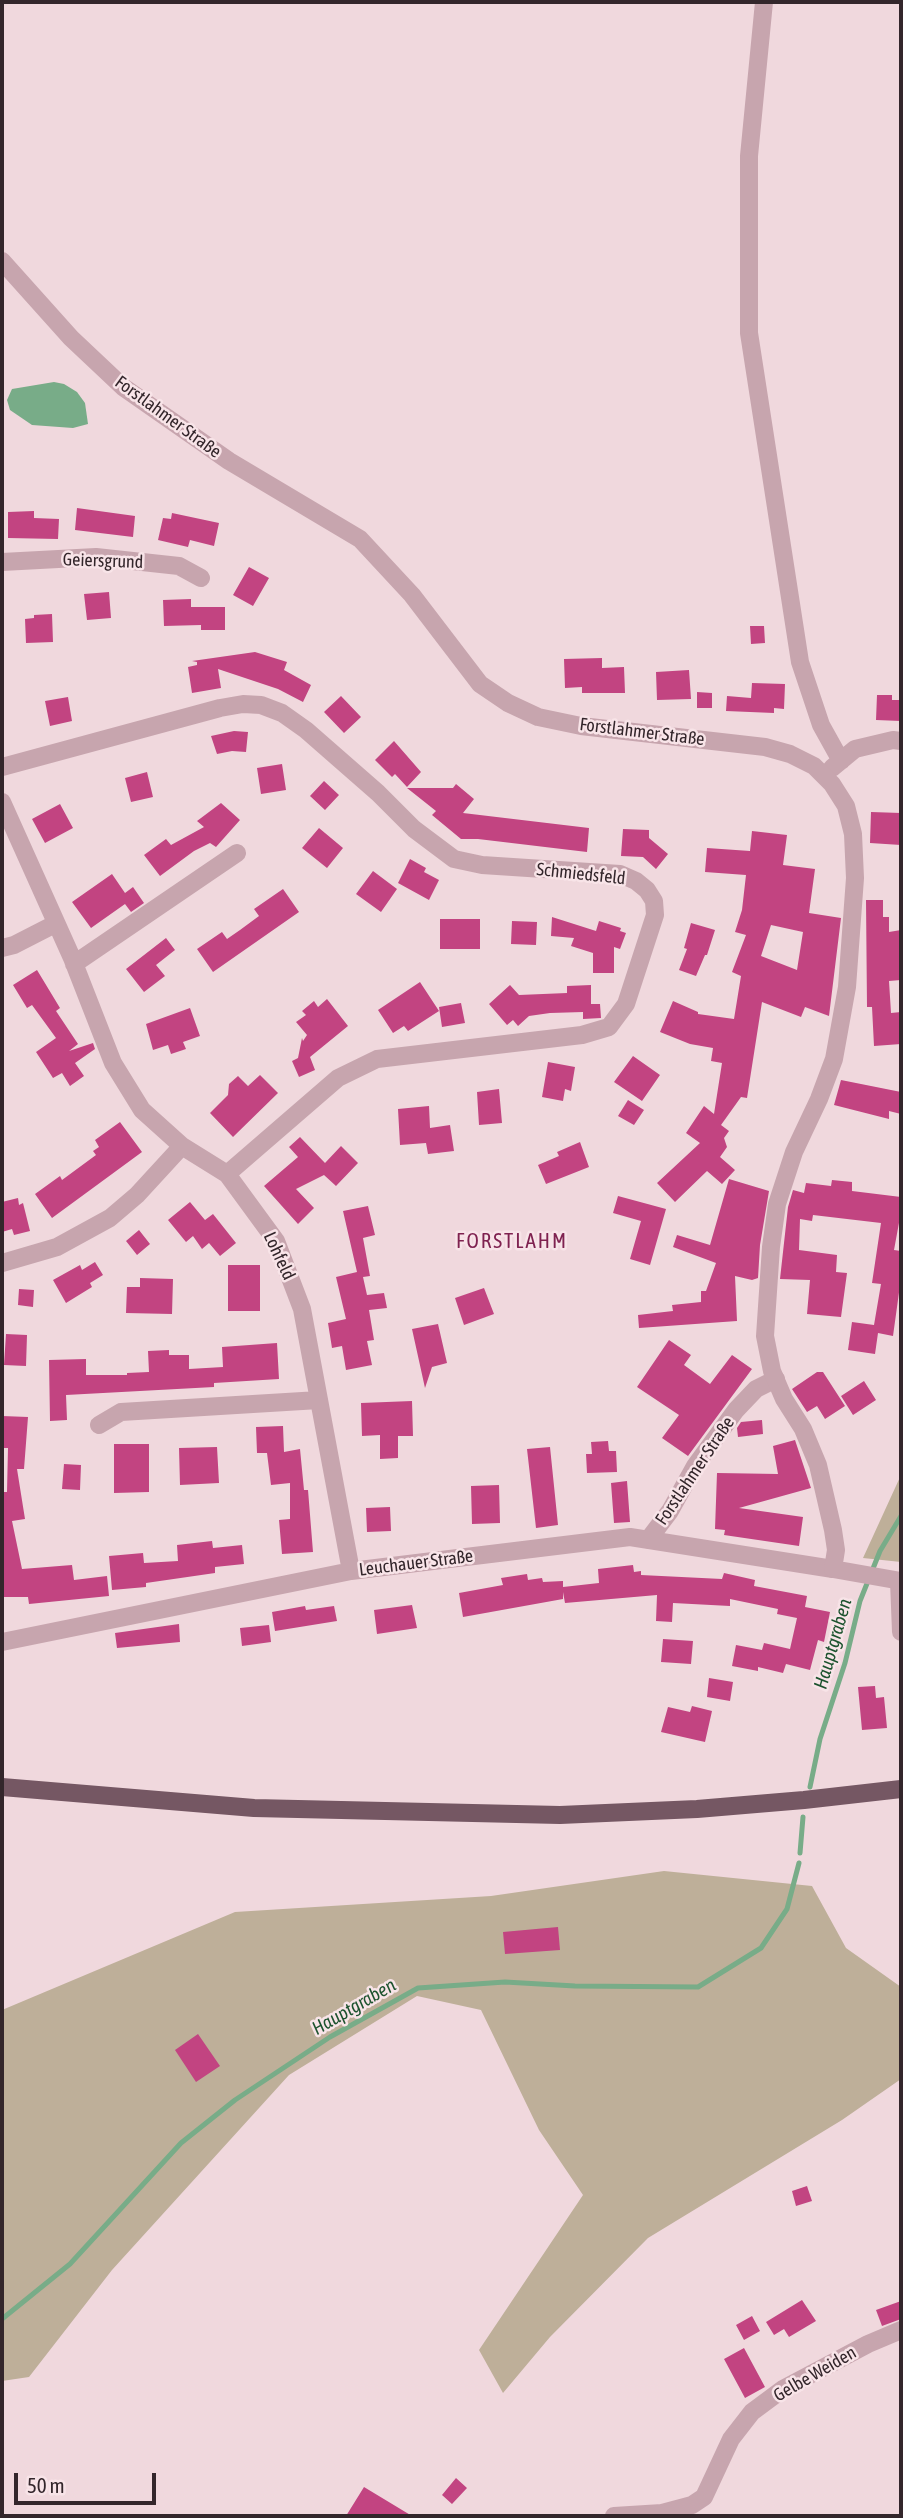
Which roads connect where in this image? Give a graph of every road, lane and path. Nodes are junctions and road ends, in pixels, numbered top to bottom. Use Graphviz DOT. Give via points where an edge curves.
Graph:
graph roads {
  1 [pos="764,2"];
  2 [pos="2,261"];
  3 [pos="2,562"];
  4 [pos="201,578"];
  5 [pos="901,741"];
  6 [pos="841,761"];
  7 [pos="2,767"];
  8 [pos="824,775"];
  9 [pos="2,802"];
  10 [pos="237,853"];
  11 [pos="55,924"];
  12 [pos="2,948"];
  13 [pos="74,964"];
  14 [pos="182,1146"];
  15 [pos="227,1174"];
  16 [pos="2,1263"];
  17 [pos="776,1379"];
  18 [pos="319,1400"];
  19 [pos="99,1425"];
  20 [pos="648,1540"];
  21 [pos="834,1569"];
  22 [pos="351,1571"];
  23 [pos="900,1581"];
  24 [pos="901,1632"];
  25 [pos="2,1642"];
  26 [pos="2,1787"];
  27 [pos="901,1788"];
  28 [pos="901,2330"];
  29 [pos="614,2516"];
  1 -- 6 [label="street" via="749,156 749,333 796,641 821,725"];
  2 -- 8 [label="street, Forstlahmer Straße" via="122,387 229,461 360,539 412,595 480,684 508,703 538,717 581,726 765,747 802,760"];
  3 -- 4 [label="street, Geiersgrund" via="96,557 179,566"];
  5 -- 6 [label="street" via="855,749"];
  6 -- 8 [label="street"];
  7 -- 15 [label="street, Schmiedsfeld" via="220,708 261,705 306,730 414,829 454,859 620,874 636,881 654,901 655,915 626,1004 609,1027 582,1035 377,1059 338,1078"];
  8 -- 17 [label="street, Forstlahmer Straße" via="846,806 853,834 852,932 835,1059 794,1152 777,1204 765,1336"];
  9 -- 11 [label="street"];
  10 -- 13 [label="street"];
  11 -- 12 [label="street"];
  11 -- 13 [label="street"];
  13 -- 14 [label="street, Lohfeld" via="113,1063 142,1110"];
  14 -- 15 [label="street, Lohfeld"];
  14 -- 16 [label="street" via="110,1218 57,1247"];
  15 -- 18 [label="street, Lohfeld" via="276,1241 302,1309"];
  17 -- 20 [label="street, Forstlahmer Straße" via="756,1389 736,1410"];
  17 -- 21 [label="street, Forstlahmer Straße" via="818,1465 833,1530"];
  18 -- 19 [label="street" via="121,1412"];
  18 -- 22 [label="street, Lohfeld"];
  20 -- 21 [label="street, Leuchauer Straße"];
  20 -- 22 [label="street, Leuchauer Straße" via="630,1537"];
  21 -- 23 [label="street"];
  22 -- 25 [label="street, Leuchauer Straße"];
  23 -- 24 [label="street"];
  26 -- 27 [label="main road" via="254,1808 560,1815 697,1809"];
  28 -- 29 [label="street, Gelbe Weiden" via="783,2389 752,2412 731,2439 704,2497 692,2505 662,2513"];
}
